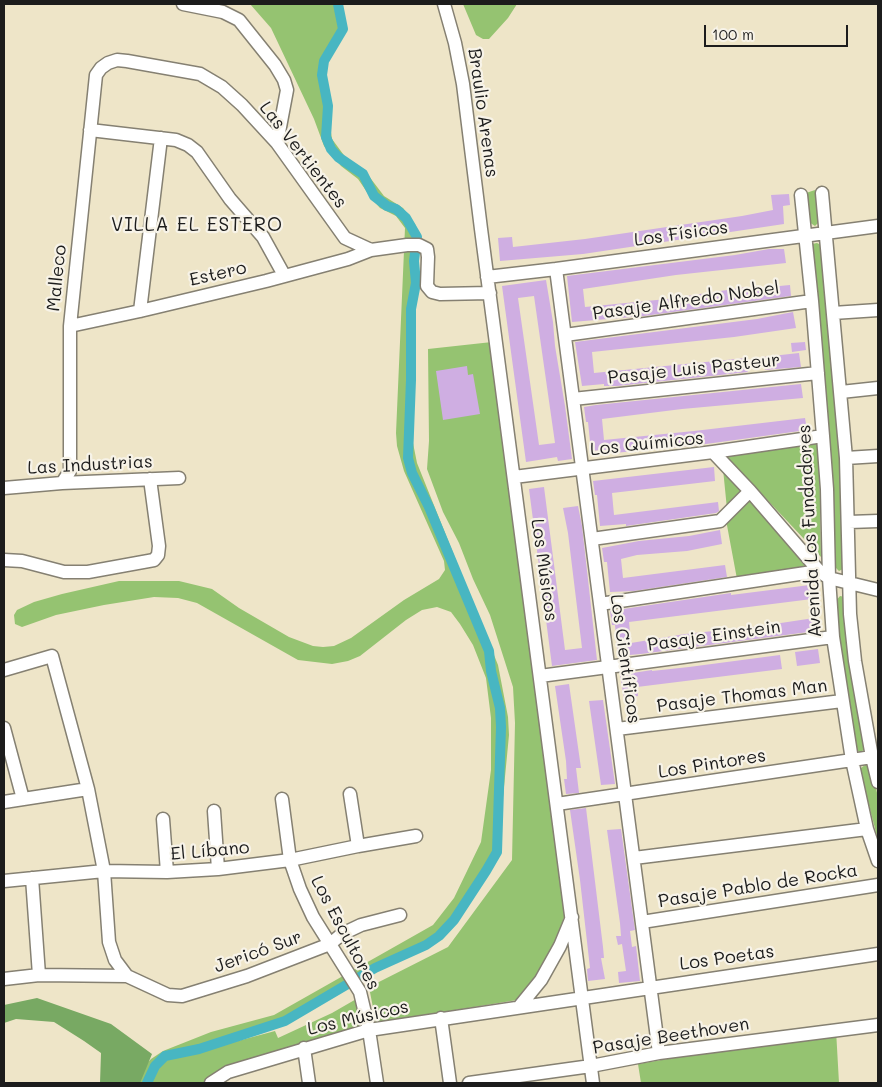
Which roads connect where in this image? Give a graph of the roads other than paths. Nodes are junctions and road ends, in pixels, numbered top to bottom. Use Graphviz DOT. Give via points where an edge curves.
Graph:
graph roads {
  1 [pos="184,4"];
  2 [pos="444,4"];
  3 [pos="96,75"];
  4 [pos="90,130"];
  5 [pos="161,138"];
  6 [pos="277,143"];
  7 [pos="822,193"];
  8 [pos="800,195"];
  9 [pos="878,226"];
  10 [pos="481,230"];
  11 [pos="825,232"];
  12 [pos="806,235"];
  13 [pos="371,250"];
  14 [pos="556,269"];
  15 [pos="284,275"];
  16 [pos="488,277"];
  17 [pos="490,293"];
  18 [pos="812,301"];
  19 [pos="878,310"];
  20 [pos="140,311"];
  21 [pos="833,313"];
  22 [pos="70,326"];
  23 [pos="565,335"];
  24 [pos="818,373"];
  25 [pos="878,388"];
  26 [pos="841,392"];
  27 [pos="573,399"];
  28 [pos="823,436"];
  29 [pos="713,452"];
  30 [pos="878,456"];
  31 [pos="846,458"];
  32 [pos="582,468"];
  33 [pos="514,477"];
  34 [pos="179,478"];
  35 [pos="150,479"];
  36 [pos="62,483"];
  37 [pos="4,488"];
  38 [pos="750,491"];
  39 [pos="878,520"];
  40 [pos="849,522"];
  41 [pos="592,539"];
  42 [pos="4,560"];
  43 [pos="824,574"];
  44 [pos="848,584"];
  45 [pos="878,590"];
  46 [pos="600,604"];
  47 [pos="834,638"];
  48 [pos="609,668"];
  49 [pos="4,670"];
  50 [pos="540,676"];
  51 [pos="842,701"];
  52 [pos="4,728"];
  53 [pos="617,729"];
  54 [pos="872,757"];
  55 [pos="852,760"];
  56 [pos="878,782"];
  57 [pos="88,789"];
  58 [pos="350,794"];
  59 [pos="626,795"];
  60 [pos="23,799"];
  61 [pos="282,799"];
  62 [pos="4,802"];
  63 [pos="557,804"];
  64 [pos="214,811"];
  65 [pos="163,819"];
  66 [pos="868,829"];
  67 [pos="416,836"];
  68 [pos="358,846"];
  69 [pos="634,858"];
  70 [pos="290,860"];
  71 [pos="878,861"];
  72 [pos="218,869"];
  73 [pos="104,871"];
  74 [pos="167,872"];
  75 [pos="32,878"];
  76 [pos="4,881"];
  77 [pos="878,885"];
  78 [pos="400,915"];
  79 [pos="572,916"];
  80 [pos="642,922"];
  81 [pos="330,944"];
  82 [pos="878,954"];
  83 [pos="39,975"];
  84 [pos="127,976"];
  85 [pos="4,979"];
  86 [pos="651,987"];
  87 [pos="581,998"];
  88 [pos="519,1007"];
  89 [pos="441,1018"];
  90 [pos="878,1025"];
  91 [pos="369,1030"];
  92 [pos="304,1048"];
  93 [pos="659,1053"];
  94 [pos="590,1066"];
  95 [pos="211,1083"];
  96 [pos="309,1083"];
  97 [pos="377,1083"];
  98 [pos="450,1083"];
  99 [pos="469,1083"];
  100 [pos="593,1083"];
  1 -- 6 [label="street" via="223,12 239,20 275,65 286,90"];
  2 -- 10 [label="street, Braulio Arenas" via="463,84"];
  3 -- 4 [label="street, Malleco"];
  3 -- 6 [label="street, Las Vertientes" via="100,68 117,60 200,74 222,87"];
  4 -- 5 [label="street"];
  4 -- 22 [label="street, Malleco"];
  5 -- 15 [label="street" via="176,140 197,152 263,237"];
  5 -- 20 [label="street"];
  6 -- 13 [label="street, Las Vertientes" via="345,238"];
  7 -- 11 [label="street, Avenida Los Fundadores"];
  8 -- 12 [label="street, Avenida Los Fundadores"];
  9 -- 11 [label="street, Los Físicos"];
  10 -- 16 [label="street, Los Músicos"];
  11 -- 12 [label="street, Los Físicos"];
  11 -- 21 [label="street, Avenida Los Fundadores"];
  12 -- 14 [label="street, Los Físicos"];
  12 -- 18 [label="street, Avenida Los Fundadores"];
  13 -- 15 [label="street, Estero"];
  13 -- 17 [label="street, Estero" via="413,245 427,249 427,286 432,292"];
  14 -- 16 [label="street, Los Físicos"];
  14 -- 23 [label="street, Los Científicos"];
  15 -- 20 [label="street, Estero"];
  16 -- 17 [label="street, Los Músicos"];
  17 -- 33 [label="street, Los Músicos"];
  18 -- 23 [label="street, Pasaje Alfredo Nobel"];
  18 -- 24 [label="street, Avenida Los Fundadores"];
  19 -- 21 [label="street"];
  20 -- 22 [label="street, Estero"];
  21 -- 26 [label="street, Avenida Los Fundadores"];
  22 -- 36 [label="street, Malleco" via="70,471"];
  23 -- 27 [label="street, Los Científicos"];
  24 -- 27 [label="street, Pasaje Luis Pasteur"];
  24 -- 28 [label="street, Avenida Los Fundadores"];
  25 -- 26 [label="street"];
  26 -- 31 [label="street, Avenida Los Fundadores"];
  27 -- 32 [label="street, Los Científicos"];
  28 -- 29 [label="street"];
  28 -- 43 [label="street, Avenida Los Fundadores" via="827,488"];
  29 -- 32 [label="street, Los Químicos"];
  29 -- 38 [label="street, Los Químicos"];
  30 -- 31 [label="street"];
  31 -- 40 [label="street, Avenida Los Fundadores"];
  32 -- 33 [label="street, Los Químicos"];
  32 -- 41 [label="street, Los Científicos"];
  33 -- 50 [label="street, Los Músicos"];
  34 -- 35 [label="street, Las Industrias"];
  35 -- 36 [label="street, Las Industrias"];
  35 -- 42 [label="street" via="158,546 154,560 88,572 64,572 22,561"];
  36 -- 37 [label="street, Las Industrias"];
  38 -- 41 [label="street" via="720,521"];
  38 -- 43 [label="street, Los Químicos"];
  39 -- 40 [label="street"];
  40 -- 44 [label="street, Avenida Los Fundadores"];
  41 -- 46 [label="street, Los Científicos"];
  43 -- 44 [label="street"];
  43 -- 46 [label="street"];
  43 -- 47 [label="street, Avenida Los Fundadores"];
  44 -- 45 [label="street"];
  44 -- 54 [label="street, Avenida Los Fundadores" via="855,661"];
  46 -- 48 [label="street, Los Científicos"];
  47 -- 48 [label="street, Pasaje Einstein"];
  47 -- 51 [label="street, Avenida Los Fundadores"];
  48 -- 50 [label="street, Pasaje Einstein"];
  48 -- 53 [label="street, Los Científicos"];
  49 -- 57 [label="street" via="52,656"];
  50 -- 63 [label="street, Los Músicos"];
  51 -- 53 [label="street, Pasaje Thomas Man"];
  51 -- 55 [label="street, Avenida Los Fundadores"];
  52 -- 60 [label="street"];
  53 -- 59 [label="street, Los Científicos"];
  54 -- 55 [label="street, Los Pintores"];
  54 -- 56 [label="street, Avenida Los Fundadores"];
  55 -- 59 [label="street, Los Pintores"];
  55 -- 66 [label="street, Avenida Los Fundadores"];
  57 -- 60 [label="street"];
  57 -- 73 [label="street"];
  58 -- 68 [label="street"];
  59 -- 63 [label="street, Los Pintores"];
  59 -- 69 [label="street, Los Científicos"];
  60 -- 62 [label="street"];
  61 -- 70 [label="street, Los Escultores"];
  63 -- 79 [label="street, Los Músicos"];
  64 -- 72 [label="street"];
  65 -- 74 [label="street"];
  66 -- 69 [label="street"];
  66 -- 71 [label="street, Avenida Los Fundadores"];
  67 -- 68 [label="street, El Líbano"];
  68 -- 70 [label="street, El Líbano"];
  69 -- 80 [label="street, Los Científicos"];
  70 -- 72 [label="street, El Líbano"];
  70 -- 81 [label="street, Los Escultores" via="306,903"];
  72 -- 74 [label="street, El Líbano"];
  73 -- 74 [label="street, El Líbano"];
  73 -- 75 [label="street, El Líbano"];
  73 -- 84 [label="street" via="109,942 115,960"];
  75 -- 76 [label="street, El Líbano"];
  75 -- 83 [label="street"];
  77 -- 80 [label="street, Pasaje Pablo de Rocka"];
  78 -- 81 [label="street, Jericó Sur" via="361,925"];
  79 -- 87 [label="street, Los Músicos"];
  79 -- 88 [label="street, Los Músicos" via="541,980"];
  80 -- 86 [label="street, Los Científicos"];
  81 -- 84 [label="street, Jericó Sur" via="247,976 182,996 168,995"];
  81 -- 91 [label="street, Los Escultores" via="360,992"];
  82 -- 86 [label="street, Los Poetas"];
  83 -- 84 [label="street"];
  83 -- 85 [label="street"];
  86 -- 87 [label="street, Los Poetas"];
  86 -- 93 [label="street, Los Científicos"];
  87 -- 88 [label="street, Los Músicos"];
  87 -- 94 [label="street"];
  88 -- 89 [label="street, Los Músicos"];
  89 -- 91 [label="street, Los Músicos"];
  89 -- 98 [label="street"];
  90 -- 93 [label="street, Pasaje Beethoven"];
  91 -- 92 [label="street, Los Músicos"];
  91 -- 97 [label="street, Los Escultores"];
  92 -- 95 [label="street, Los Músicos" via="228,1072"];
  92 -- 96 [label="street"];
  93 -- 94 [label="street, Pasaje Beethoven"];
  94 -- 99 [label="street, Pasaje Beethoven"];
  94 -- 100 [label="street"];
}
